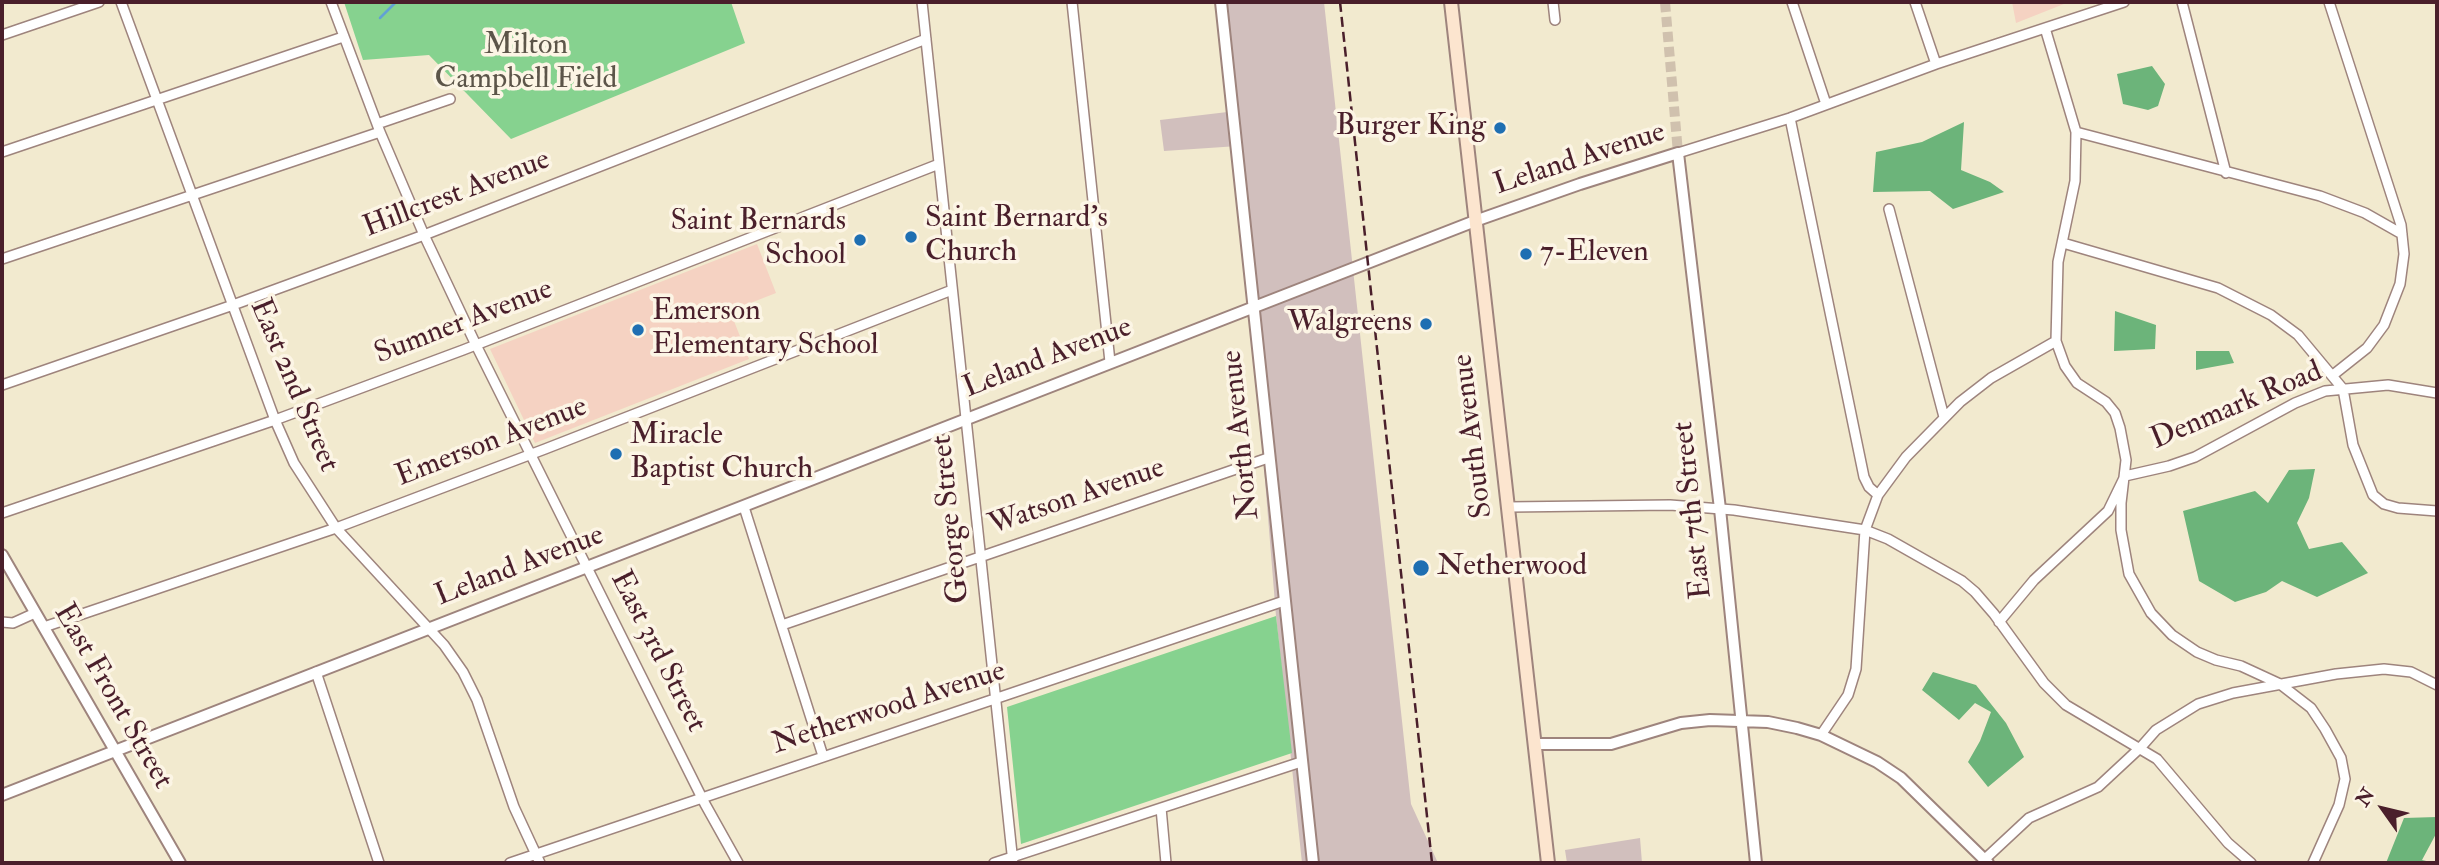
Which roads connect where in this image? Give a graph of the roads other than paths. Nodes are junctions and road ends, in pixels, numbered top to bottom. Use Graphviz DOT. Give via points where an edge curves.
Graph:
graph roads {
  1 [pos="99,2"];
  2 [pos="121,2"];
  3 [pos="331,2"];
  4 [pos="922,2"];
  5 [pos="1072,2"];
  6 [pos="1221,2"];
  7 [pos="1451,2"];
  8 [pos="1553,2"];
  9 [pos="1792,2"];
  10 [pos="1915,2"];
  11 [pos="2124,2"];
  12 [pos="2182,2"];
  13 [pos="2329,2"];
  14 [pos="1555,20"];
  15 [pos="2045,28"];
  16 [pos="2,35"];
  17 [pos="343,37"];
  18 [pos="926,39"];
  19 [pos="1936,64"];
  20 [pos="450,99"];
  21 [pos="157,100"];
  22 [pos="1826,104"];
  23 [pos="1790,118"];
  24 [pos="379,128"];
  25 [pos="2076,132"];
  26 [pos="2,152"];
  27 [pos="1678,153"];
  28 [pos="939,164"];
  29 [pos="2226,173"];
  30 [pos="192,195"];
  31 [pos="1889,209"];
  32 [pos="1475,221"];
  33 [pos="2402,234"];
  34 [pos="424,235"];
  35 [pos="2063,243"];
  36 [pos="2,259"];
  37 [pos="952,290"];
  38 [pos="233,305"];
  39 [pos="1254,306"];
  40 [pos="2056,341"];
  41 [pos="476,345"];
  42 [pos="1110,362"];
  43 [pos="2333,375"];
  44 [pos="2,385"];
  45 [pos="2343,388"];
  46 [pos="2437,393"];
  47 [pos="1944,417"];
  48 [pos="966,418"];
  49 [pos="275,420"];
  50 [pos="532,454"];
  51 [pos="1269,458"];
  52 [pos="2125,476"];
  53 [pos="1878,495"];
  54 [pos="744,507"];
  55 [pos="1509,507"];
  56 [pos="1720,509"];
  57 [pos="2437,511"];
  58 [pos="2,513"];
  59 [pos="336,528"];
  60 [pos="1865,530"];
  61 [pos="981,557"];
  62 [pos="3,560"];
  63 [pos="587,567"];
  64 [pos="1284,601"];
  65 [pos="35,613"];
  66 [pos="2,622"];
  67 [pos="1999,622"];
  68 [pos="782,625"];
  69 [pos="44,627"];
  70 [pos="429,629"];
  71 [pos="316,672"];
  72 [pos="2280,684"];
  73 [pos="2437,685"];
  74 [pos="995,700"];
  75 [pos="1740,720"];
  76 [pos="1821,735"];
  77 [pos="1535,744"];
  78 [pos="2141,747"];
  79 [pos="115,751"];
  80 [pos="823,756"];
  81 [pos="1301,762"];
  82 [pos="2,795"];
  83 [pos="702,798"];
  84 [pos="1161,808"];
  85 [pos="538,859"];
  86 [pos="1013,860"];
  87 [pos="1986,861"];
  88 [pos="180,863"];
  89 [pos="379,863"];
  90 [pos="510,863"];
  91 [pos="738,863"];
  92 [pos="994,863"];
  93 [pos="1166,863"];
  94 [pos="1313,863"];
  95 [pos="1548,863"];
  96 [pos="1756,863"];
  97 [pos="2251,863"];
  98 [pos="2313,863"];
  1 -- 16 [label="street"];
  2 -- 21 [label="street, East 2nd Street"];
  3 -- 17 [label="street, East 3rd Street"];
  4 -- 18 [label="street, George Street"];
  5 -- 42 [label="street"];
  6 -- 39 [label="street, North Avenue"];
  7 -- 32 [label="main road, South Avenue"];
  8 -- 14 [label="street"];
  9 -- 22 [label="street"];
  10 -- 19 [label="street"];
  11 -- 15 [label="street, Leland Avenue"];
  12 -- 29 [label="street"];
  13 -- 33 [label="street"];
  15 -- 19 [label="street, Leland Avenue"];
  15 -- 25 [label="street"];
  17 -- 21 [label="street"];
  17 -- 24 [label="street, East 3rd Street"];
  18 -- 28 [label="street, George Street"];
  18 -- 34 [label="street, Hillcrest Avenue"];
  19 -- 22 [label="street, Leland Avenue"];
  20 -- 24 [label="street"];
  21 -- 26 [label="street"];
  21 -- 30 [label="street, East 2nd Street"];
  22 -- 23 [label="street, Leland Avenue"];
  23 -- 27 [label="street, Leland Avenue"];
  23 -- 53 [label="street" via="1864,477"];
  24 -- 30 [label="street"];
  24 -- 34 [label="street, East 3rd Street"];
  25 -- 29 [label="street"];
  25 -- 35 [label="street" via="2074,181"];
  27 -- 32 [label="street, Leland Avenue"];
  27 -- 56 [label="street, East 7th Street"];
  28 -- 37 [label="street, George Street"];
  28 -- 41 [label="street, Sumner Avenue"];
  29 -- 33 [label="street" via="2320,197 2365,213"];
  30 -- 36 [label="street"];
  30 -- 38 [label="street, East 2nd Street"];
  31 -- 47 [label="street"];
  32 -- 39 [label="street, Leland Avenue"];
  32 -- 55 [label="main road, South Avenue"];
  33 -- 43 [label="street" via="2403,269 2391,312 2367,348"];
  34 -- 38 [label="street, Hillcrest Avenue"];
  34 -- 41 [label="street, East 3rd Street"];
  35 -- 40 [label="street"];
  35 -- 43 [label="street" via="2242,299 2298,335"];
  37 -- 48 [label="street, George Street"];
  37 -- 50 [label="street, Emerson Avenue"];
  38 -- 44 [label="street, Hillcrest Avenue"];
  38 -- 49 [label="street, East 2nd Street"];
  39 -- 42 [label="street, Leland Avenue"];
  39 -- 51 [label="street, North Avenue"];
  40 -- 47 [label="street" via="1991,378"];
  40 -- 52 [label="street" via="2077,383 2115,413 2124,444"];
  41 -- 49 [label="street, Sumner Avenue"];
  41 -- 50 [label="street, East 3rd Street"];
  42 -- 48 [label="street, Leland Avenue"];
  43 -- 45 [label="street"];
  45 -- 46 [label="street, Denmark Road" via="2388,385"];
  45 -- 52 [label="street, Denmark Road" via="2302,399 2195,457"];
  45 -- 57 [label="street" via="2353,445 2373,495 2398,508"];
  47 -- 53 [label="street"];
  48 -- 54 [label="street, Leland Avenue"];
  48 -- 61 [label="street, George Street"];
  49 -- 58 [label="street, Sumner Avenue"];
  49 -- 59 [label="street, East 2nd Street" via="302,477"];
  50 -- 59 [label="street, Emerson Avenue"];
  50 -- 63 [label="street, East 3rd Street"];
  51 -- 61 [label="street, Watson Avenue"];
  51 -- 64 [label="street, North Avenue"];
  52 -- 67 [label="street, Denmark Road" via="2108,511 2034,580"];
  52 -- 72 [label="street" via="2120,515 2125,560 2151,613 2197,652"];
  53 -- 60 [label="street"];
  54 -- 63 [label="street, Leland Avenue"];
  54 -- 68 [label="street"];
  55 -- 56 [label="street" via="1670,505"];
  55 -- 77 [label="main road, South Avenue"];
  56 -- 60 [label="street"];
  56 -- 75 [label="street, East 7th Street"];
  59 -- 69 [label="street, Emerson Avenue"];
  59 -- 70 [label="street, East 2nd Street"];
  60 -- 67 [label="street" via="1962,581"];
  60 -- 76 [label="street" via="1856,669 1848,695"];
  61 -- 68 [label="street, Watson Avenue"];
  61 -- 74 [label="street, George Street"];
  62 -- 65 [label="street, East Front Street"];
  63 -- 70 [label="street, Leland Avenue"];
  63 -- 83 [label="street, East 3rd Street"];
  64 -- 74 [label="street, Netherwood Avenue"];
  64 -- 81 [label="street, North Avenue"];
  65 -- 66 [label="street" via="13,623"];
  65 -- 69 [label="street, East Front Street"];
  67 -- 78 [label="street" via="2066,705"];
  68 -- 80 [label="street"];
  69 -- 79 [label="street, East Front Street"];
  70 -- 71 [label="street, Leland Avenue"];
  70 -- 85 [label="street, East 2nd Street" via="471,685 514,807"];
  71 -- 79 [label="street, Leland Avenue"];
  71 -- 89 [label="street"];
  72 -- 73 [label="street" via="2384,669 2411,672"];
  72 -- 78 [label="street" via="2198,704 2155,730"];
  72 -- 98 [label="street" via="2311,708 2340,758 2345,779 2339,805"];
  74 -- 80 [label="street, Netherwood Avenue"];
  74 -- 86 [label="street, George Street"];
  75 -- 76 [label="street"];
  75 -- 77 [label="street" via="1681,723 1611,744"];
  75 -- 96 [label="street, East 7th Street"];
  76 -- 87 [label="street" via="1901,778"];
  77 -- 95 [label="main road, South Avenue"];
  78 -- 87 [label="street" via="2098,787 2029,818"];
  78 -- 97 [label="street"];
  79 -- 82 [label="street, Leland Avenue"];
  79 -- 88 [label="street, East Front Street"];
  80 -- 83 [label="street, Netherwood Avenue"];
  81 -- 84 [label="street"];
  81 -- 94 [label="street, North Avenue"];
  83 -- 85 [label="street, Netherwood Avenue"];
  83 -- 91 [label="street, East 3rd Street"];
  84 -- 86 [label="street"];
  84 -- 93 [label="street"];
  85 -- 90 [label="street, Netherwood Avenue"];
  86 -- 92 [label="street"];
}
